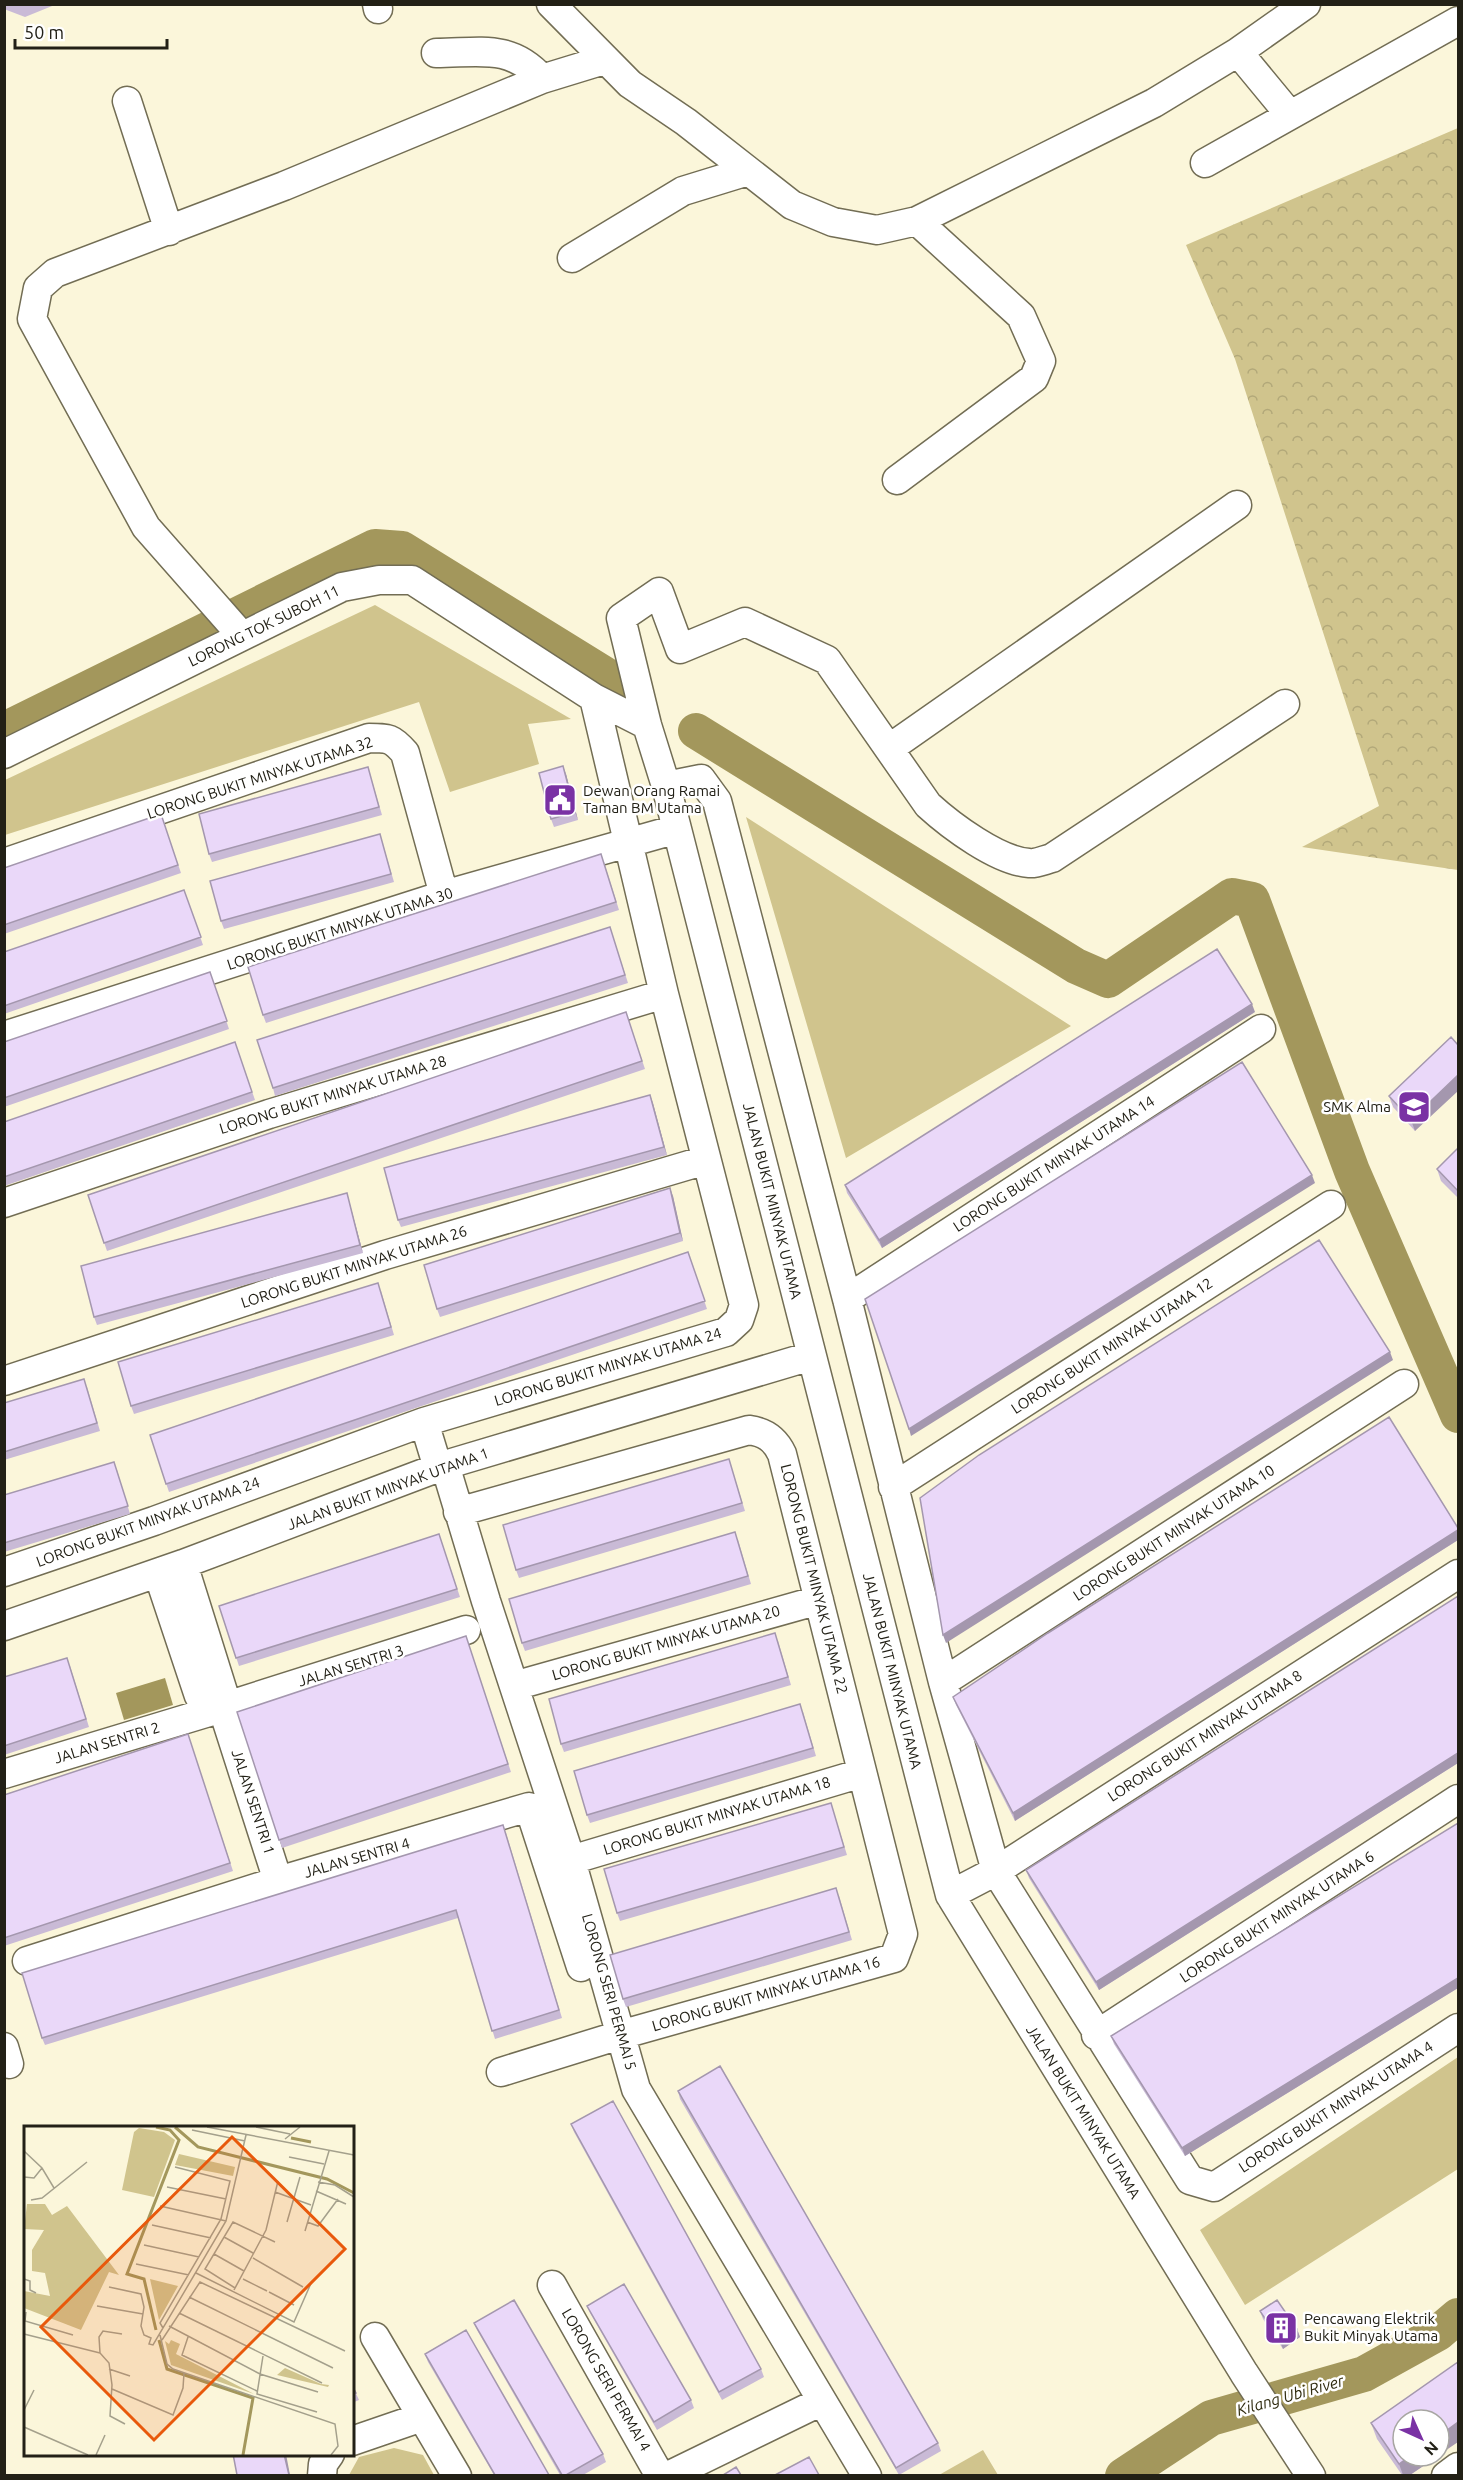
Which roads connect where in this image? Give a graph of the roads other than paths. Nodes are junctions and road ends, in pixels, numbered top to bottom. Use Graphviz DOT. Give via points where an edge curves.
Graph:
graph roads {
  1 [pos="551,4"];
  2 [pos="1306,4"];
  3 [pos="1458,21"];
  4 [pos="1238,52"];
  5 [pos="436,53"];
  6 [pos="604,60"];
  7 [pos="542,79"];
  8 [pos="127,101"];
  9 [pos="1290,115"];
  10 [pos="1205,163"];
  11 [pos="748,171"];
  12 [pos="917,221"];
  13 [pos="169,231"];
  14 [pos="572,258"];
  15 [pos="897,480"];
  16 [pos="1237,505"];
  17 [pos="231,624"];
  18 [pos="594,698"];
  19 [pos="1285,704"];
  20 [pos="647,725"];
  21 [pos="890,748"];
  22 [pos="4,754"];
  23 [pos="666,786"];
  24 [pos="677,829"];
  25 [pos="628,843"];
  26 [pos="4,863"];
  27 [pos="444,895"];
  28 [pos="664,994"];
  29 [pos="1261,1029"];
  30 [pos="4,1036"];
  31 [pos="706,1160"];
  32 [pos="4,1203"];
  33 [pos="1331,1205"];
  34 [pos="847,1299"];
  35 [pos="811,1356"];
  36 [pos="4,1381"];
  37 [pos="1404,1384"];
  38 [pos="432,1420"];
  39 [pos="445,1465"];
  40 [pos="893,1487"];
  41 [pos="458,1512"];
  42 [pos="171,1569"];
  43 [pos="4,1572"];
  44 [pos="1458,1574"];
  45 [pos="819,1600"];
  46 [pos="4,1626"];
  47 [pos="466,1630"];
  48 [pos="943,1682"];
  49 [pos="514,1686"];
  50 [pos="221,1707"];
  51 [pos="862,1773"];
  52 [pos="4,1774"];
  53 [pos="1458,1799"];
  54 [pos="571,1860"];
  55 [pos="996,1871"];
  56 [pos="278,1881"];
  57 [pos="950,1895"];
  58 [pos="898,1946"];
  59 [pos="27,1961"];
  60 [pos="581,1967"];
  61 [pos="1458,2028"];
  62 [pos="620,2035"];
  63 [pos="1096,2035"];
  64 [pos="501,2072"];
  65 [pos="552,2285"];
  66 [pos="375,2337"];
  67 [pos="822,2401"];
  68 [pos="422,2417"];
  69 [pos="354,2440"];
  70 [pos="329,2456"];
  71 [pos="1458,2467"];
  72 [pos="322,2475"];
  73 [pos="457,2475"];
  74 [pos="660,2475"];
  75 [pos="668,2475"];
  76 [pos="867,2475"];
  77 [pos="1311,2475"];
  78 [pos="1446,2475"];
  1 -- 6 [label="street"];
  2 -- 4 [label="street"];
  3 -- 9 [label="street"];
  4 -- 9 [label="street"];
  4 -- 12 [label="street" via="1154,104"];
  5 -- 7 [label="street" via="502,52 518,58"];
  6 -- 7 [label="street"];
  6 -- 11 [label="street" via="630,84"];
  7 -- 13 [label="street"];
  8 -- 13 [label="street"];
  9 -- 10 [label="street"];
  11 -- 12 [label="street" via="792,206 833,222 877,230"];
  11 -- 14 [label="street" via="683,191"];
  12 -- 15 [label="street" via="1021,316 1041,361 1035,378"];
  13 -- 17 [label="street" via="55,273 38,288 32,319 146,527"];
  16 -- 21 [label="street"];
  17 -- 18 [label="street, LORONG TOK SUBOH 11" via="342,587 379,580 412,580"];
  17 -- 22 [label="street, LORONG TOK SUBOH 11"];
  18 -- 20 [label="street, LORONG TOK SUBOH 11"];
  18 -- 25 [label="street, LORONG BUKIT MINYAK UTAMA 24"];
  19 -- 21 [label="street" via="1052,858 1031,864 1009,859 950,824 928,805"];
  20 -- 21 [label="street, JALAN BUKIT MINYAK UTAMA" via="621,618 659,592 680,649 745,622 827,660"];
  20 -- 23 [label="street, JALAN BUKIT MINYAK UTAMA"];
  23 -- 24 [label="street, JALAN BUKIT MINYAK UTAMA"];
  23 -- 34 [label="street" via="701,779 717,801"];
  24 -- 25 [label="street, LORONG BUKIT MINYAK UTAMA 30"];
  24 -- 35 [label="street, JALAN BUKIT MINYAK UTAMA"];
  25 -- 27 [label="street, LORONG BUKIT MINYAK UTAMA 30"];
  25 -- 28 [label="street, LORONG BUKIT MINYAK UTAMA 24"];
  26 -- 27 [label="street, LORONG BUKIT MINYAK UTAMA 32" via="369,738 386,738 405,753"];
  27 -- 30 [label="street, LORONG BUKIT MINYAK UTAMA 30"];
  28 -- 31 [label="street, LORONG BUKIT MINYAK UTAMA 24"];
  28 -- 32 [label="street, LORONG BUKIT MINYAK UTAMA 28" via="268,1114"];
  29 -- 34 [label="street, LORONG BUKIT MINYAK UTAMA 14"];
  31 -- 36 [label="street, LORONG BUKIT MINYAK UTAMA 26" via="385,1256"];
  31 -- 38 [label="street, LORONG BUKIT MINYAK UTAMA 24" via="744,1305 739,1320 726,1332"];
  33 -- 40 [label="street, LORONG BUKIT MINYAK UTAMA 12"];
  34 -- 40 [label="street"];
  35 -- 39 [label="street, JALAN BUKIT MINYAK UTAMA 1"];
  35 -- 57 [label="street, JALAN BUKIT MINYAK UTAMA"];
  37 -- 48 [label="street, LORONG BUKIT MINYAK UTAMA 10"];
  38 -- 39 [label="street, LORONG SERI PERMAI 5"];
  38 -- 43 [label="street, LORONG BUKIT MINYAK UTAMA 24"];
  39 -- 41 [label="street, LORONG SERI PERMAI 5"];
  39 -- 42 [label="street, JALAN BUKIT MINYAK UTAMA 1"];
  40 -- 48 [label="street"];
  41 -- 45 [label="street, LORONG BUKIT MINYAK UTAMA 22" via="749,1430 758,1431 769,1436 782,1454"];
  41 -- 49 [label="street, LORONG SERI PERMAI 5"];
  42 -- 46 [label="street, JALAN BUKIT MINYAK UTAMA 1"];
  42 -- 50 [label="street, JALAN SENTRI 1"];
  44 -- 55 [label="street, LORONG BUKIT MINYAK UTAMA 8"];
  45 -- 49 [label="street, LORONG BUKIT MINYAK UTAMA 20"];
  45 -- 51 [label="street, LORONG BUKIT MINYAK UTAMA 22"];
  47 -- 50 [label="street, JALAN SENTRI 3"];
  48 -- 55 [label="street"];
  49 -- 54 [label="street, LORONG SERI PERMAI 5"];
  50 -- 52 [label="street, JALAN SENTRI 2"];
  50 -- 56 [label="street, JALAN SENTRI 1"];
  51 -- 54 [label="street, LORONG BUKIT MINYAK UTAMA 18"];
  51 -- 58 [label="street, LORONG BUKIT MINYAK UTAMA 22"];
  53 -- 63 [label="street, LORONG BUKIT MINYAK UTAMA 6"];
  54 -- 62 [label="street, LORONG SERI PERMAI 5"];
  55 -- 57 [label="street, LORONG BUKIT MINYAK UTAMA 8"];
  55 -- 63 [label="street"];
  56 -- 59 [label="street, JALAN SENTRI 4"];
  56 -- 60 [label="street, JALAN SENTRI 4" via="529,1808"];
  57 -- 77 [label="street, JALAN BUKIT MINYAK UTAMA"];
  58 -- 62 [label="street, LORONG BUKIT MINYAK UTAMA 16"];
  61 -- 63 [label="street, LORONG BUKIT MINYAK UTAMA 4" via="1214,2187 1190,2180"];
  62 -- 64 [label="street, LORONG BUKIT MINYAK UTAMA 16"];
  62 -- 67 [label="street, LORONG SERI PERMAI 5" via="636,2089"];
  65 -- 74 [label="street, LORONG SERI PERMAI 4"];
  66 -- 68 [label="street"];
  67 -- 75 [label="street"];
  67 -- 76 [label="street, LORONG SERI PERMAI 5"];
  68 -- 69 [label="street"];
  68 -- 73 [label="street"];
  70 -- 72 [label="street"];
  71 -- 78 [label="street"];
}
